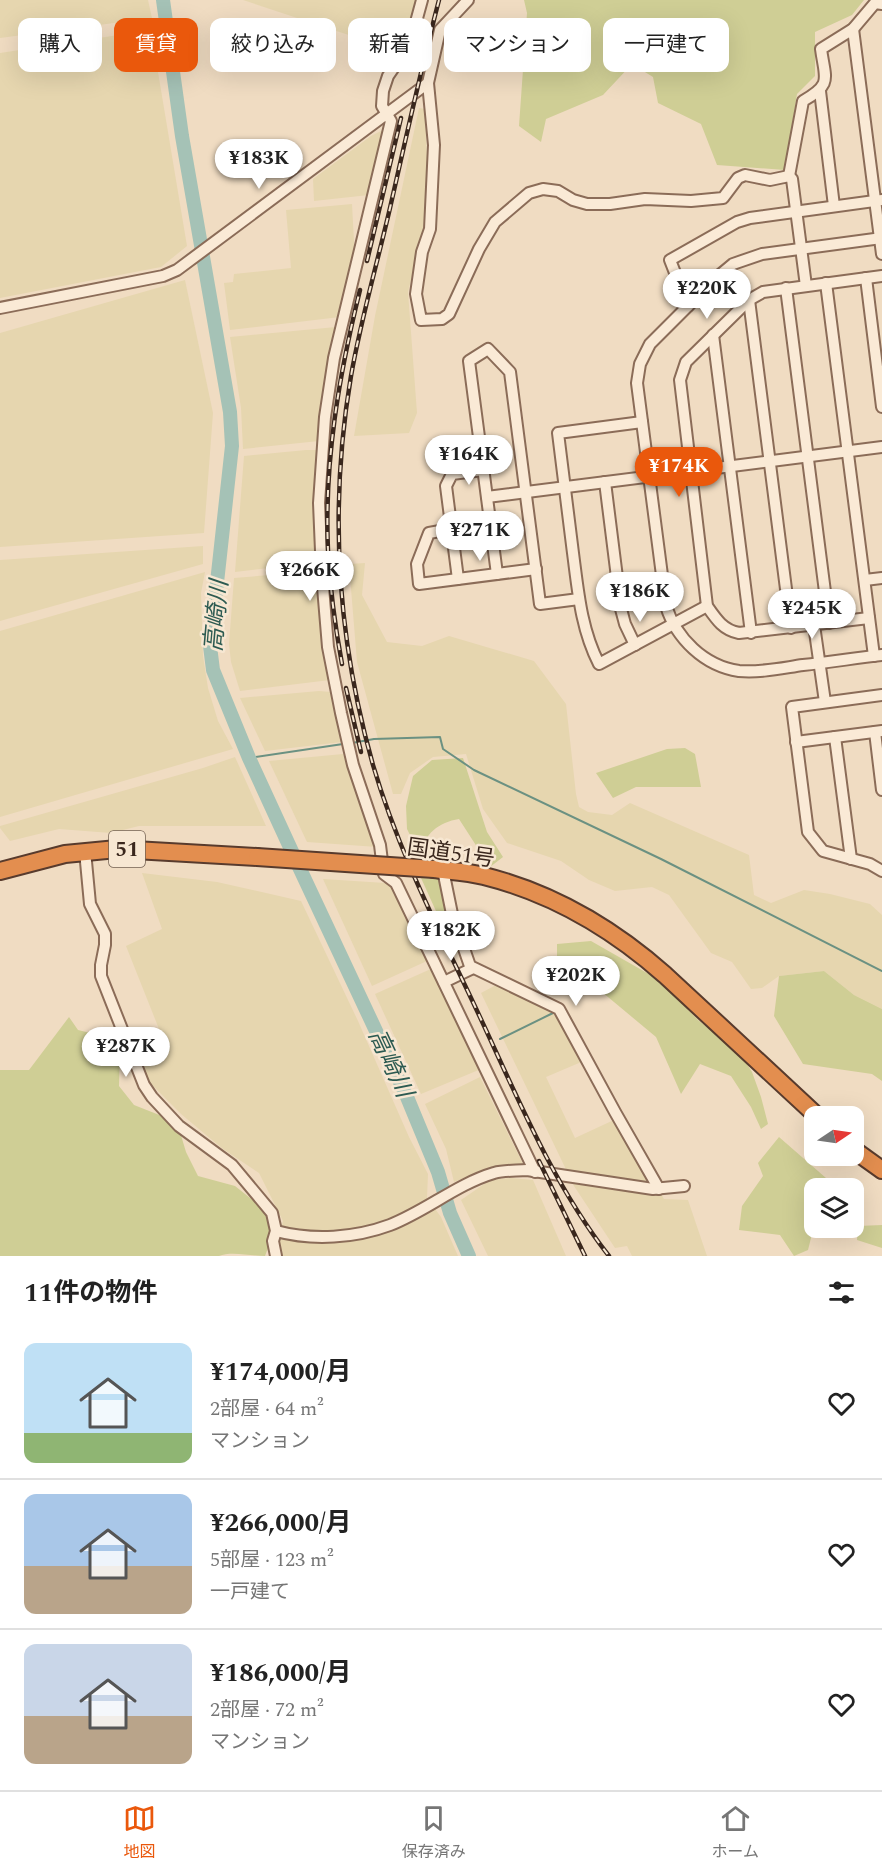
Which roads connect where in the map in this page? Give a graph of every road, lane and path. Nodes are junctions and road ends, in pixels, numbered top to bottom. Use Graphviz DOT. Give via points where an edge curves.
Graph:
graph roads {
  1 [pos="422,0"];
  2 [pos="468,0"];
  3 [pos="882,4"];
  4 [pos="853,30"];
  5 [pos="428,83"];
  6 [pos="819,92"];
  7 [pos="387,113"];
  8 [pos="882,164"];
  9 [pos="870,165"];
  10 [pos="789,176"];
  11 [pos="878,201"];
  12 [pos="834,206"];
  13 [pos="796,211"];
  14 [pos="881,238"];
  15 [pos="801,249"];
  16 [pos="882,254"];
  17 [pos="882,276"];
  18 [pos="866,278"];
  19 [pos="826,283"];
  20 [pos="806,286"];
  21 [pos="786,288"];
  22 [pos="749,300"];
  23 [pos="688,306"];
  24 [pos="0,308"];
  25 [pos="713,335"];
  26 [pos="882,407"];
  27 [pos="642,422"];
  28 [pos="882,447"];
  29 [pos="848,451"];
  30 [pos="808,456"];
  31 [pos="769,461"];
  32 [pos="729,466"];
  33 [pos="483,470"];
  34 [pos="690,471"];
  35 [pos="649,476"];
  36 [pos="605,482"];
  37 [pos="565,487"];
  38 [pos="526,492"];
  39 [pos="487,497"];
  40 [pos="452,529"];
  41 [pos="536,569"];
  42 [pos="497,574"];
  43 [pos="882,578"];
  44 [pos="458,579"];
  45 [pos="865,580"];
  46 [pos="579,599"];
  47 [pos="707,606"];
  48 [pos="869,618"];
  49 [pos="830,623"];
  50 [pos="673,624"];
  51 [pos="814,625"];
  52 [pos="791,628"];
  53 [pos="751,633"];
  54 [pos="635,645"];
  55 [pos="878,656"];
  56 [pos="819,663"];
  57 [pos="882,695"];
  58 [pos="825,702"];
  59 [pos="878,732"];
  60 [pos="836,737"];
  61 [pos="796,742"];
  62 [pos="882,790"];
  63 [pos="85,851"];
  64 [pos="851,859"];
  65 [pos="438,869"];
  66 [pos="0,871"];
  67 [pos="882,871"];
  68 [pos="471,969"];
  69 [pos="444,982"];
  70 [pos="806,1106"];
  71 [pos="864,1157"];
  72 [pos="882,1170"];
  73 [pos="535,1172"];
  74 [pos="684,1186"];
  75 [pos="659,1188"];
  76 [pos="276,1231"];
  77 [pos="276,1256"];
  1 -- 7 [label="street" via="411,45 388,76 383,91 382,106"];
  2 -- 5 [label="street" via="440,30"];
  3 -- 4 [label="street" via="875,3"];
  4 -- 6 [label="street" via="821,49 825,81"];
  4 -- 9 [label="street"];
  5 -- 7 [label="street"];
  5 -- 10 [label="street" via="434,145 430,229 416,294 421,320 442,319 449,314 495,222 529,194 543,189 558,191 587,204 645,199 691,201 723,198 745,175 770,180"];
  6 -- 10 [label="street" via="803,101"];
  6 -- 12 [label="street"];
  7 -- 24 [label="street" via="177,270"];
  7 -- 69 [label="street" via="391,121 329,385 319,503 322,575 328,647 341,713 353,765 380,845 384,874 396,883"];
  8 -- 9 [label="street"];
  9 -- 11 [label="street"];
  10 -- 13 [label="street"];
  11 -- 12 [label="street"];
  11 -- 14 [label="street"];
  12 -- 13 [label="street"];
  13 -- 15 [label="street"];
  13 -- 23 [label="street" via="737,222 670,260"];
  14 -- 15 [label="street"];
  14 -- 16 [label="street"];
  15 -- 20 [label="street"];
  15 -- 23 [label="street" via="742,260 715,279"];
  17 -- 18 [label="street"];
  18 -- 19 [label="street"];
  18 -- 26 [label="street"];
  19 -- 20 [label="street"];
  19 -- 29 [label="street"];
  20 -- 21 [label="street"];
  21 -- 22 [label="street" via="763,292"];
  21 -- 30 [label="street"];
  22 -- 25 [label="street"];
  22 -- 31 [label="street"];
  23 -- 27 [label="street" via="650,344 640,363 637,383"];
  25 -- 32 [label="street"];
  25 -- 34 [label="street" via="686,362 680,380"];
  27 -- 35 [label="street"];
  27 -- 37 [label="street" via="558,433"];
  28 -- 29 [label="street"];
  29 -- 30 [label="street"];
  29 -- 45 [label="street"];
  30 -- 31 [label="street"];
  30 -- 49 [label="street"];
  31 -- 32 [label="street"];
  31 -- 52 [label="street"];
  32 -- 34 [label="street"];
  32 -- 53 [label="street"];
  33 -- 38 [label="street" via="469,361 488,349 510,372"];
  33 -- 39 [label="street"];
  33 -- 40 [label="street" via="452,474 446,486"];
  34 -- 35 [label="street"];
  34 -- 47 [label="street"];
  35 -- 36 [label="street"];
  35 -- 50 [label="street" via="666,606"];
  36 -- 37 [label="street"];
  36 -- 54 [label="street" via="621,609"];
  37 -- 38 [label="street"];
  37 -- 46 [label="street"];
  38 -- 39 [label="street"];
  38 -- 41 [label="street"];
  39 -- 42 [label="street"];
  40 -- 44 [label="street"];
  40 -- 44 [label="street" via="429,533 417,564 419,584"];
  41 -- 42 [label="street"];
  41 -- 46 [label="street" via="540,604"];
  42 -- 44 [label="street"];
  43 -- 45 [label="street"];
  45 -- 48 [label="street"];
  46 -- 54 [label="street" via="584,629 599,664"];
  47 -- 50 [label="street"];
  47 -- 53 [label="street" via="730,631"];
  48 -- 49 [label="street"];
  48 -- 55 [label="street"];
  49 -- 51 [label="street"];
  50 -- 54 [label="street"];
  50 -- 56 [label="street" via="692,648 727,668 750,671"];
  51 -- 52 [label="street"];
  51 -- 56 [label="street"];
  52 -- 53 [label="street"];
  55 -- 56 [label="street"];
  56 -- 58 [label="street"];
  57 -- 58 [label="street"];
  58 -- 61 [label="street" via="792,707"];
  59 -- 60 [label="street"];
  59 -- 62 [label="street"];
  60 -- 61 [label="street"];
  60 -- 64 [label="street"];
  61 -- 64 [label="street" via="808,832 823,851"];
  63 -- 65 [label="highway, 国道51号 / 51, bridge" via="145,850"];
  63 -- 66 [label="highway, 国道51号 / 51"];
  63 -- 76 [label="street" via="90,904 105,934 101,976 144,1085 179,1126 241,1174 272,1213"];
  64 -- 67 [label="street"];
  65 -- 68 [label="street"];
  65 -- 70 [label="highway, 国道51号 / 51" via="484,876 550,898 603,927 647,959"];
  68 -- 69 [label="street"];
  68 -- 75 [label="street" via="560,1009"];
  69 -- 73 [label="street"];
  71 -- 72 [label="highway"];
  73 -- 75 [label="street"];
  73 -- 76 [label="street" via="496,1173 390,1225 314,1238"];
  74 -- 75 [label="street"];
  76 -- 77 [label="street"];
}
